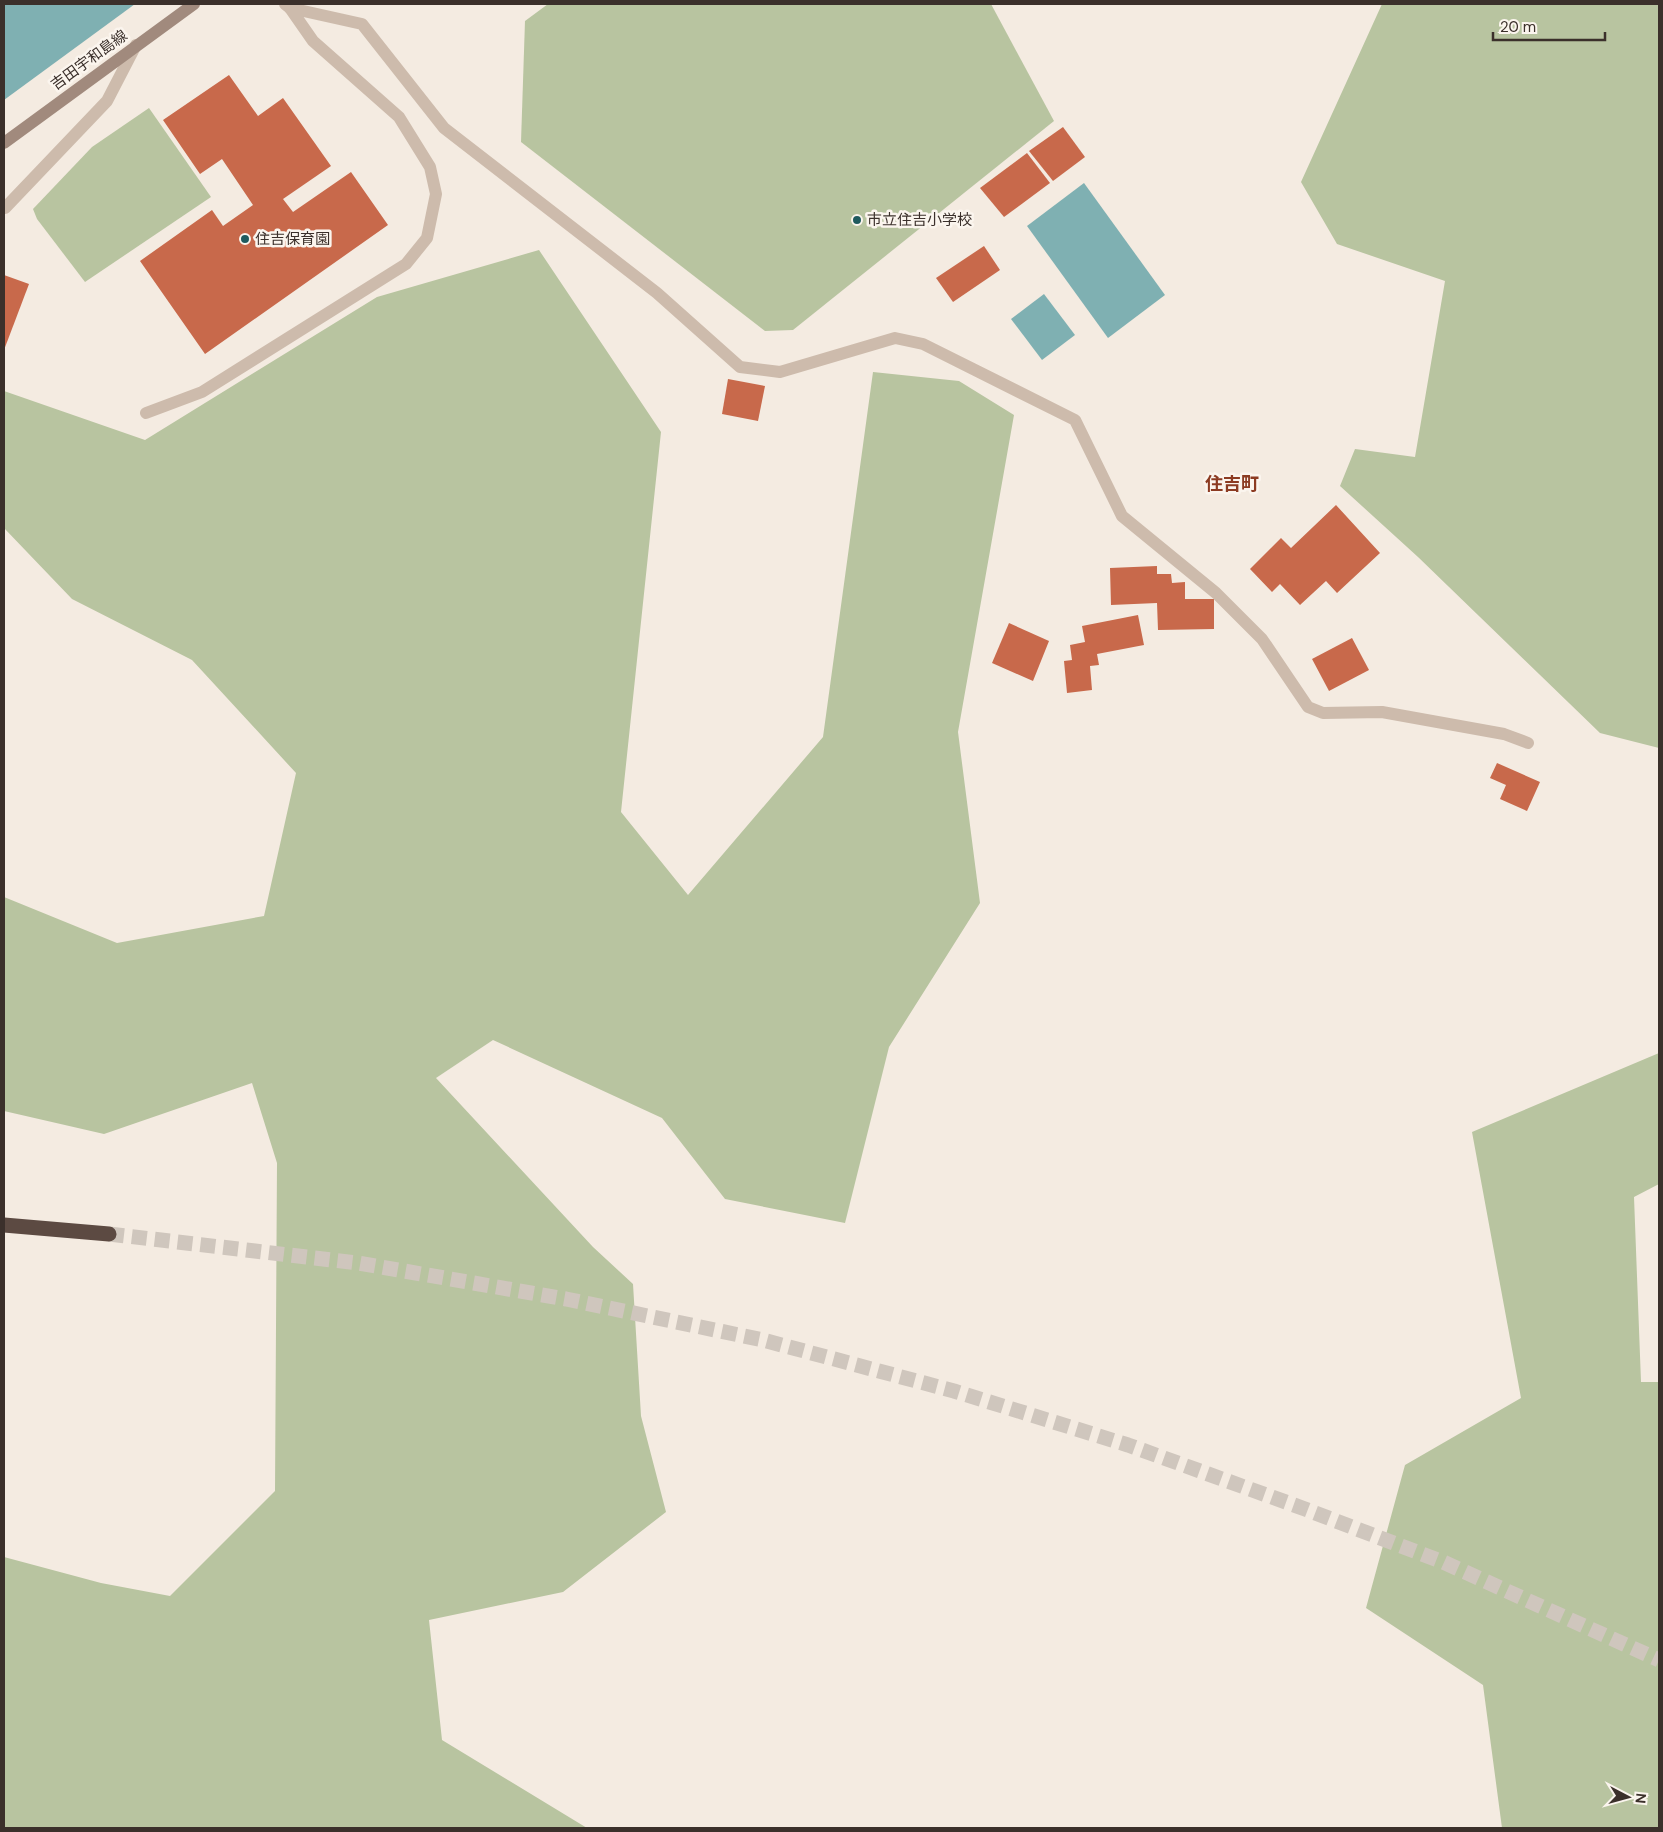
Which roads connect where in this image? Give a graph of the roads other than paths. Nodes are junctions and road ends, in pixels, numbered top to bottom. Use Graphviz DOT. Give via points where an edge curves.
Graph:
graph roads {
  1 [pos="194,4"];
  2 [pos="288,6"];
  3 [pos="136,45"];
  4 [pos="4,143"];
  5 [pos="5,208"];
  6 [pos="146,413"];
  7 [pos="1528,743"];
  8 [pos="4,1225"];
  9 [pos="109,1234"];
  1 -- 3 [label="main road, 吉田宇和島線"];
  2 -- 6 [label="street" via="313,41 399,117 430,167 436,194 426,238 406,264 219,382 202,392"];
  2 -- 7 [label="street" via="362,24 444,128 657,294 740,368 780,372 895,338 923,344 1074,420 1122,516 1216,593 1262,640 1308,707 1323,713 1382,712 1504,734"];
  3 -- 4 [label="main road, 吉田宇和島線"];
  3 -- 5 [label="street" via="107,101"];
  8 -- 9 [label="highway"];
}
